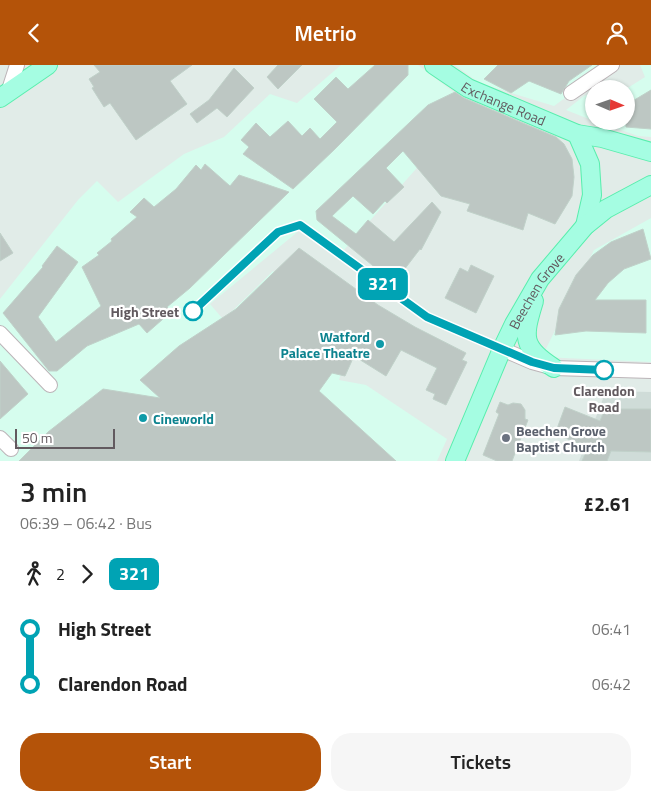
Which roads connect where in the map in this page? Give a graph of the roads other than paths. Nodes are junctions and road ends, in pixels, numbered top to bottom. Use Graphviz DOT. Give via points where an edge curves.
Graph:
graph roads {
  1 [pos="17,65"];
  2 [pos="48,65"];
  3 [pos="434,65"];
  4 [pos="612,65"];
  5 [pos="571,93"];
  6 [pos="4,96"];
  7 [pos="577,134"];
  8 [pos="651,152"];
  9 [pos="651,185"];
  10 [pos="585,226"];
  11 [pos="540,279"];
  12 [pos="0,333"];
  13 [pos="502,349"];
  14 [pos="554,368"];
  15 [pos="651,371"];
  16 [pos="50,385"];
  17 [pos="0,439"];
  18 [pos="11,449"];
  19 [pos="454,461"];
  1 -- 6 [label="street"];
  2 -- 6 [label="main road"];
  3 -- 7 [label="main road, Exchange Road" via="468,88"];
  4 -- 5 [label="street"];
  7 -- 8 [label="main road"];
  7 -- 10 [label="main road" via="590,164 592,195"];
  9 -- 10 [label="main road, Beechen Grove" via="606,209"];
  10 -- 11 [label="main road, Beechen Grove"];
  11 -- 13 [label="main road, Beechen Grove"];
  11 -- 14 [label="main road" via="526,331 532,352"];
  12 -- 16 [label="street"];
  13 -- 14 [label="street"];
  13 -- 19 [label="main road, Beechen Grove"];
  14 -- 15 [label="street"];
  17 -- 18 [label="street"];
}
